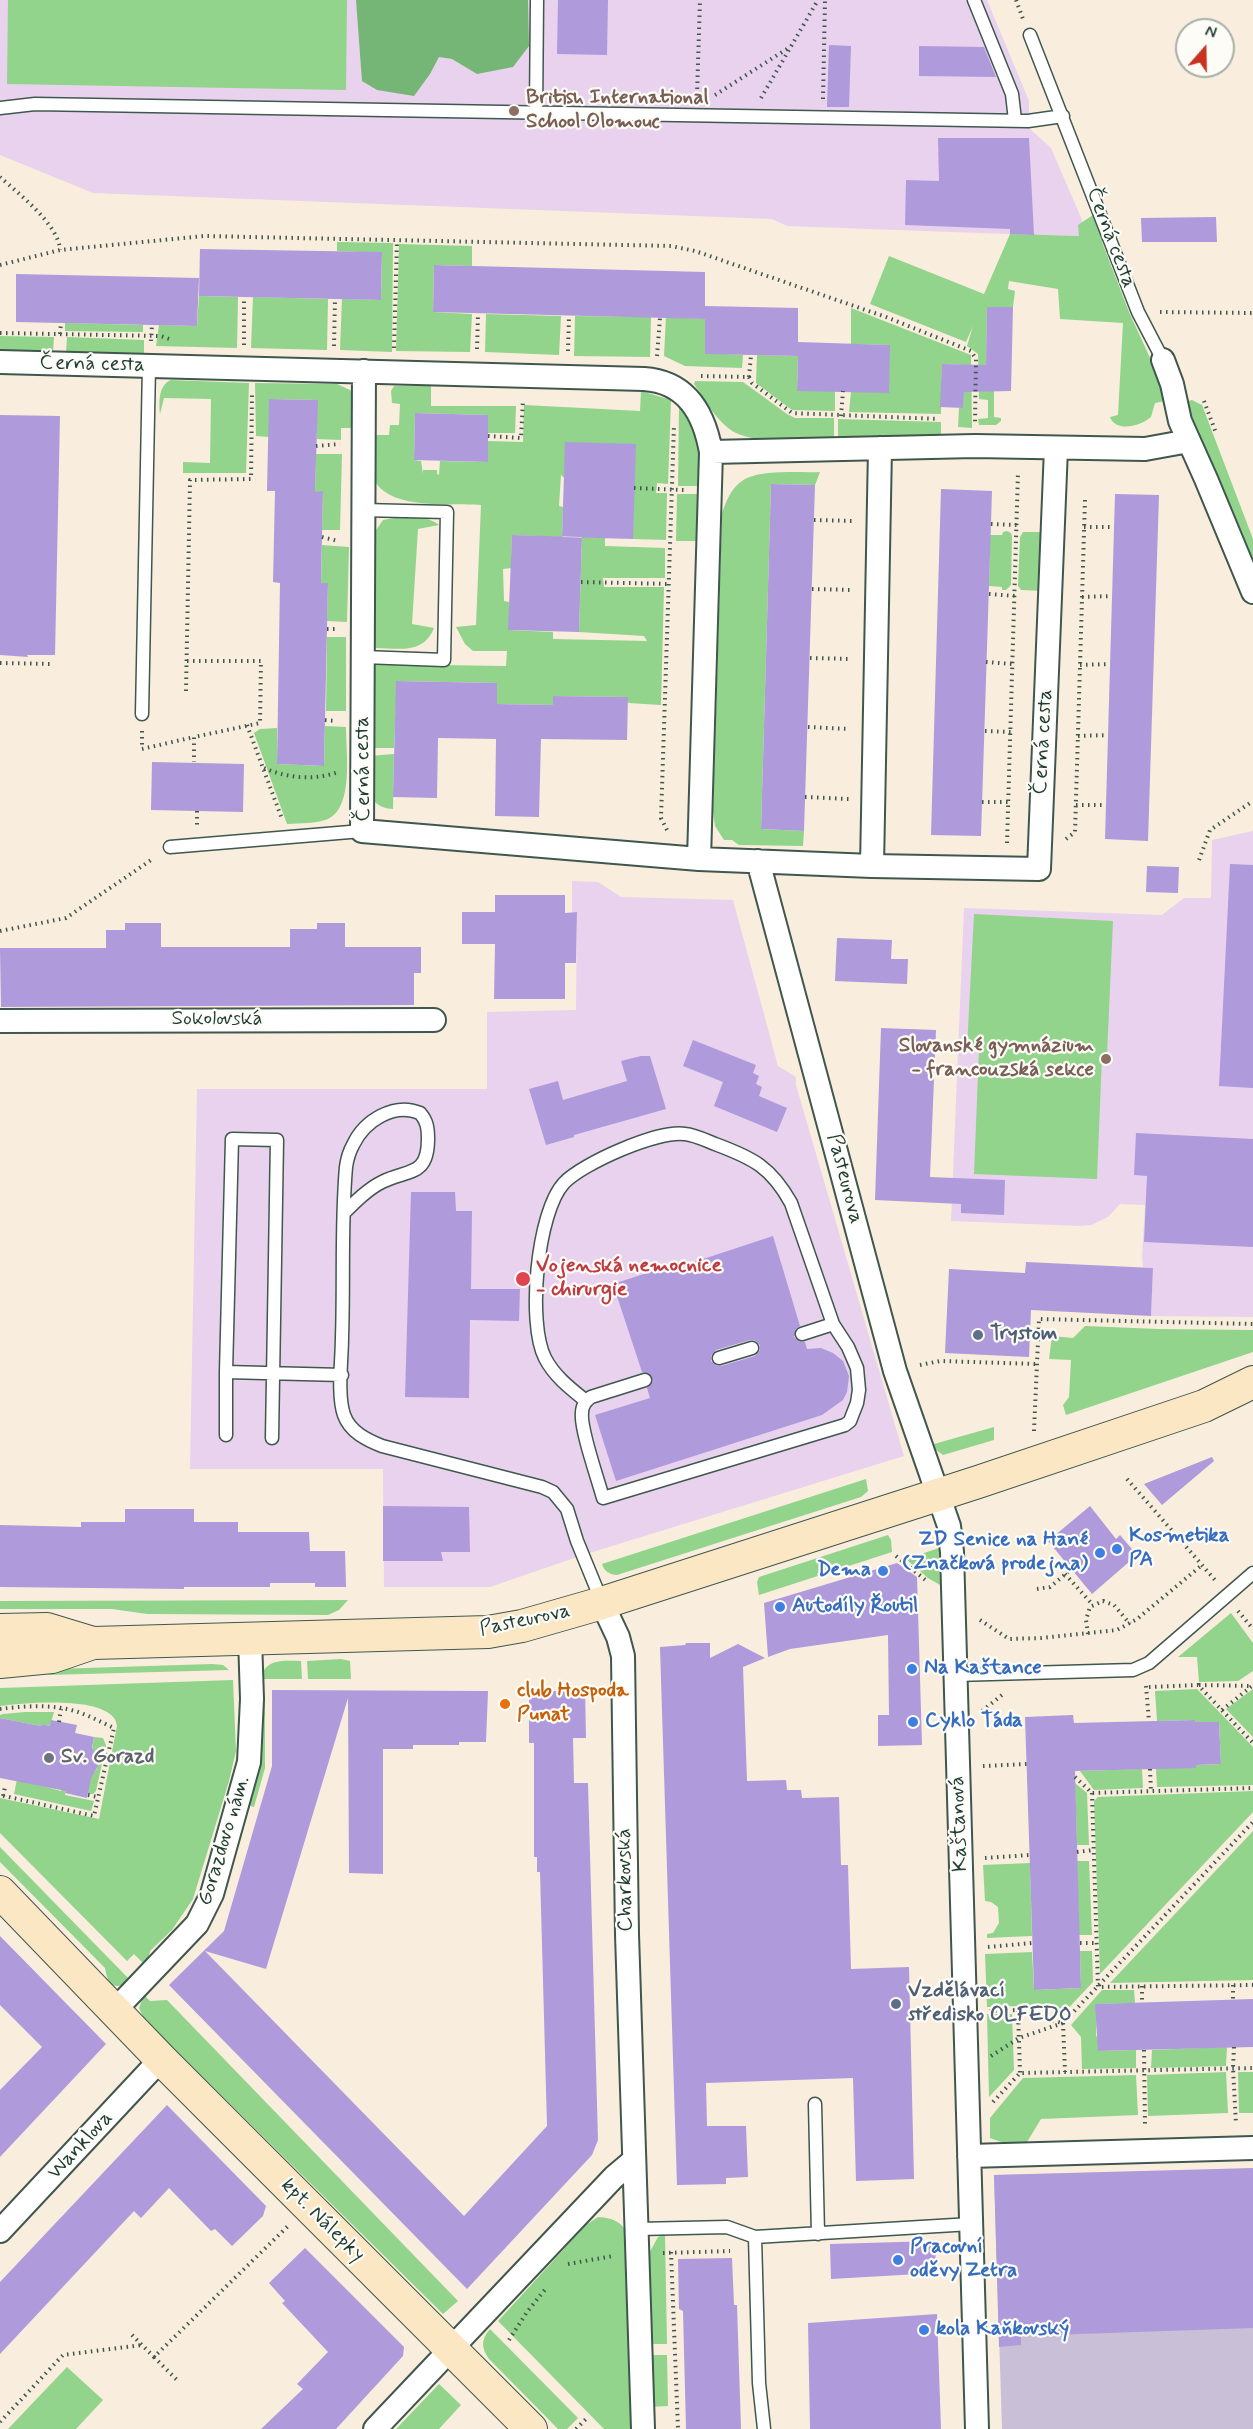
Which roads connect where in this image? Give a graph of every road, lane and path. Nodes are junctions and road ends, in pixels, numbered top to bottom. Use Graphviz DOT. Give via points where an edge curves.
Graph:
graph roads {
  1 [pos="537,0"];
  2 [pos="700,0"];
  3 [pos="818,0"];
  4 [pos="825,0"];
  5 [pos="974,0"];
  6 [pos="1030,34"];
  7 [pos="792,45"];
  8 [pos="0,108"];
  9 [pos="697,111"];
  10 [pos="536,112"];
  11 [pos="751,116"];
  12 [pos="1063,116"];
  13 [pos="822,117"];
  14 [pos="1015,120"];
  15 [pos="0,177"];
  16 [pos="397,241"];
  17 [pos="60,250"];
  18 [pos="0,265"];
  19 [pos="244,297"];
  20 [pos="335,299"];
  21 [pos="1138,312"];
  22 [pos="1253,313"];
  23 [pos="478,314"];
  24 [pos="569,316"];
  25 [pos="660,318"];
  26 [pos="61,323"];
  27 [pos="152,325"];
  28 [pos="0,333"];
  29 [pos="60,334"];
  30 [pos="244,353"];
  31 [pos="334,354"];
  32 [pos="393,355"];
  33 [pos="751,355"];
  34 [pos="477,357"];
  35 [pos="568,359"];
  36 [pos="657,360"];
  37 [pos="1163,360"];
  38 [pos="0,362"];
  39 [pos="149,366"];
  40 [pos="364,371"];
  41 [pos="693,376"];
  42 [pos="749,377"];
  43 [pos="252,383"];
  44 [pos="523,389"];
  45 [pos="843,391"];
  46 [pos="674,414"];
  47 [pos="842,416"];
  48 [pos="950,419"];
  49 [pos="488,436"];
  50 [pos="1189,441"];
  51 [pos="341,444"];
  52 [pos="316,446"];
  53 [pos="975,446"];
  54 [pos="880,448"];
  55 [pos="1056,448"];
  56 [pos="711,452"];
  57 [pos="1018,464"];
  58 [pos="634,488"];
  59 [pos="672,489"];
  60 [pos="690,490"];
  61 [pos="1084,500"];
  62 [pos="362,510"];
  63 [pos="991,524"];
  64 [pos="1017,525"];
  65 [pos="1084,527"];
  66 [pos="1114,527"];
  67 [pos="581,582"];
  68 [pos="670,584"];
  69 [pos="812,589"];
  70 [pos="861,590"];
  71 [pos="1253,592"];
  72 [pos="989,594"];
  73 [pos="1014,596"];
  74 [pos="1112,596"];
  75 [pos="1082,597"];
  76 [pos="363,657"];
  77 [pos="810,658"];
  78 [pos="858,660"];
  79 [pos="187,661"];
  80 [pos="987,662"];
  81 [pos="0,663"];
  82 [pos="52,664"];
  83 [pos="1012,664"];
  84 [pos="1110,664"];
  85 [pos="1080,665"];
  86 [pos="186,691"];
  87 [pos="142,719"];
  88 [pos="247,725"];
  89 [pos="808,727"];
  90 [pos="856,729"];
  91 [pos="985,731"];
  92 [pos="1011,732"];
  93 [pos="1108,735"];
  94 [pos="1078,736"];
  95 [pos="194,737"];
  96 [pos="194,762"];
  97 [pos="263,767"];
  98 [pos="341,771"];
  99 [pos="1253,801"];
  100 [pos="982,802"];
  101 [pos="1008,802"];
  102 [pos="1076,805"];
  103 [pos="1106,805"];
  104 [pos="197,811"];
  105 [pos="285,828"];
  106 [pos="197,831"];
  107 [pos="362,831"];
  108 [pos="669,834"];
  109 [pos="1061,842"];
  110 [pos="170,847"];
  111 [pos="1007,851"];
  112 [pos="699,859"];
  113 [pos="1199,860"];
  114 [pos="758,861"];
  115 [pos="872,866"];
  116 [pos="0,932"];
  117 [pos="434,1020"];
  118 [pos="0,1021"];
  119 [pos="345,1212"];
  120 [pos="833,1324"];
  121 [pos="1253,1324"];
  122 [pos="802,1334"];
  123 [pos="752,1348"];
  124 [pos="719,1358"];
  125 [pos="1037,1364"];
  126 [pos="918,1366"];
  127 [pos="226,1372"];
  128 [pos="274,1373"];
  129 [pos="342,1375"];
  130 [pos="645,1380"];
  131 [pos="1253,1382"];
  132 [pos="1253,1398"];
  133 [pos="586,1401"];
  134 [pos="1204,1406"];
  135 [pos="1034,1434"];
  136 [pos="226,1435"];
  137 [pos="272,1438"];
  138 [pos="1127,1479"];
  139 [pos="939,1495"];
  140 [pos="1202,1565"];
  141 [pos="1253,1574"];
  142 [pos="1218,1582"];
  143 [pos="1037,1589"];
  144 [pos="602,1604"];
  145 [pos="1092,1605"];
  146 [pos="1235,1608"];
  147 [pos="1130,1624"];
  148 [pos="1252,1626"];
  149 [pos="0,1630"];
  150 [pos="1088,1634"];
  151 [pos="250,1638"];
  152 [pos="1041,1638"];
  153 [pos="93,1643"];
  154 [pos="0,1662"];
  155 [pos="1142,1667"];
  156 [pos="956,1675"];
  157 [pos="1198,1685"];
  158 [pos="1252,1685"];
  159 [pos="1135,1687"];
  160 [pos="1146,1687"];
  161 [pos="1005,1692"];
  162 [pos="61,1708"];
  163 [pos="0,1709"];
  164 [pos="1222,1710"];
  165 [pos="976,1716"];
  166 [pos="1149,1721"];
  167 [pos="59,1722"];
  168 [pos="1253,1743"];
  169 [pos="1027,1764"];
  170 [pos="976,1767"];
  171 [pos="1150,1769"];
  172 [pos="1075,1778"];
  173 [pos="5,1787"];
  174 [pos="1253,1788"];
  175 [pos="1151,1791"];
  176 [pos="1092,1793"];
  177 [pos="1,1795"];
  178 [pos="88,1795"];
  179 [pos="98,1797"];
  180 [pos="1253,1822"];
  181 [pos="1094,1850"];
  182 [pos="1077,1852"];
  183 [pos="1030,1855"];
  184 [pos="979,1858"];
  185 [pos="0,1892"];
  186 [pos="1032,1943"];
  187 [pos="1080,1943"];
  188 [pos="1096,1943"];
  189 [pos="982,1947"];
  190 [pos="1253,1985"];
  191 [pos="1142,1986"];
  192 [pos="1233,1986"];
  193 [pos="1098,1987"];
  194 [pos="1233,2000"];
  195 [pos="1142,2002"];
  196 [pos="115,2010"];
  197 [pos="1018,2010"];
  198 [pos="983,2011"];
  199 [pos="1063,2023"];
  200 [pos="1019,2038"];
  201 [pos="1234,2047"];
  202 [pos="1144,2050"];
  203 [pos="161,2059"];
  204 [pos="984,2061"];
  205 [pos="1233,2068"];
  206 [pos="1253,2068"];
  207 [pos="1144,2071"];
  208 [pos="1065,2072"];
  209 [pos="1020,2073"];
  210 [pos="815,2104"];
  211 [pos="985,2109"];
  212 [pos="1245,2149"];
  213 [pos="1146,2151"];
  214 [pos="969,2156"];
  215 [pos="633,2161"];
  216 [pos="971,2224"];
  217 [pos="289,2225"];
  218 [pos="638,2229"];
  219 [pos="0,2231"];
  220 [pos="818,2234"];
  221 [pos="754,2237"];
  222 [pos="755,2251"];
  223 [pos="671,2252"];
  224 [pos="639,2254"];
  225 [pos="563,2265"];
  226 [pos="550,2282"];
  227 [pos="132,2336"];
  228 [pos="509,2340"];
  229 [pos="142,2345"];
  230 [pos="451,2350"];
  231 [pos="154,2357"];
  232 [pos="177,2380"];
  233 [pos="586,2419"];
  234 [pos="0,2422"];
  235 [pos="375,2429"];
  236 [pos="531,2429"];
  237 [pos="576,2429"];
  238 [pos="643,2429"];
  239 [pos="678,2429"];
  240 [pos="764,2429"];
  241 [pos="977,2429"];
  1 -- 10 [label="lane"];
  2 -- 9 [label="path"];
  3 -- 7 [label="path"];
  4 -- 13 [label="path"];
  5 -- 14 [label="lane" via="1012,94"];
  6 -- 12 [label="lane, Černá cesta"];
  7 -- 9 [label="path"];
  7 -- 11 [label="path"];
  8 -- 10 [label="lane" via="34,104"];
  9 -- 10 [label="lane"];
  9 -- 11 [label="lane"];
  11 -- 13 [label="lane"];
  12 -- 14 [label="lane"];
  12 -- 21 [label="lane, Černá cesta"];
  13 -- 14 [label="lane"];
  15 -- 17 [label="path" via="40,215 60,242"];
  16 -- 17 [label="path" via="204,236"];
  16 -- 32 [label="path"];
  16 -- 53 [label="path" via="671,246 886,317 975,355"];
  17 -- 18 [label="path"];
  19 -- 30 [label="path"];
  20 -- 31 [label="path"];
  21 -- 22 [label="path"];
  21 -- 37 [label="lane, Černá cesta"];
  23 -- 34 [label="path"];
  24 -- 35 [label="path"];
  25 -- 36 [label="path"];
  26 -- 29 [label="path"];
  27 -- 29 [label="path" via="151,337"];
  28 -- 29 [label="path"];
  33 -- 42 [label="path"];
  37 -- 50 [label="street, Černá cesta"];
  38 -- 39 [label="street, Černá cesta"];
  39 -- 40 [label="street, Černá cesta"];
  39 -- 87 [label="lane"];
  40 -- 56 [label="street, Černá cesta" via="658,380 673,385 689,399 707,430"];
  40 -- 62 [label="street, Černá cesta"];
  41 -- 42 [label="path"];
  42 -- 47 [label="path" via="792,413"];
  43 -- 79 [label="path" via="251,479 190,480"];
  44 -- 49 [label="path" via="521,438"];
  45 -- 47 [label="path"];
  46 -- 59 [label="path"];
  47 -- 48 [label="path"];
  50 -- 55 [label="street" via="1145,449"];
  50 -- 71 [label="street, Černá cesta"];
  51 -- 52 [label="path"];
  53 -- 54 [label="street"];
  53 -- 55 [label="street"];
  54 -- 56 [label="street"];
  54 -- 115 [label="street"];
  55 -- 115 [label="street, Černá cesta" via="1039,869"];
  56 -- 112 [label="street, Černá cesta"];
  57 -- 64 [label="path"];
  58 -- 59 [label="path"];
  59 -- 60 [label="path"];
  59 -- 68 [label="path"];
  61 -- 65 [label="path"];
  62 -- 76 [label="street, Černá cesta"];
  62 -- 76 [label="lane" via="447,512 444,660"];
  63 -- 64 [label="path"];
  64 -- 73 [label="path"];
  65 -- 66 [label="path"];
  65 -- 75 [label="path"];
  67 -- 68 [label="path"];
  68 -- 108 [label="path" via="661,818"];
  69 -- 70 [label="path"];
  72 -- 73 [label="path"];
  73 -- 83 [label="path"];
  74 -- 75 [label="path"];
  75 -- 85 [label="path"];
  76 -- 107 [label="street, Černá cesta"];
  77 -- 78 [label="path"];
  79 -- 86 [label="path"];
  79 -- 88 [label="path" via="261,660 260,723"];
  80 -- 83 [label="path"];
  81 -- 82 [label="path"];
  83 -- 92 [label="path"];
  84 -- 85 [label="path"];
  85 -- 94 [label="path"];
  87 -- 95 [label="path" via="142,749"];
  88 -- 95 [label="path"];
  88 -- 97 [label="path"];
  89 -- 90 [label="path"];
  91 -- 92 [label="path"];
  92 -- 101 [label="path"];
  93 -- 94 [label="path"];
  94 -- 102 [label="path"];
  95 -- 96 [label="path"];
  97 -- 98 [label="path" via="291,777"];
  97 -- 105 [label="path"];
  99 -- 113 [label="path" via="1210,830"];
  100 -- 101 [label="path"];
  101 -- 111 [label="path"];
  102 -- 103 [label="path"];
  102 -- 109 [label="path" via="1075,832"];
  104 -- 106 [label="path"];
  107 -- 110 [label="lane"];
  107 -- 112 [label="street, Černá cesta"];
  110 -- 116 [label="path" via="66,918"];
  112 -- 114 [label="street, Černá cesta"];
  114 -- 115 [label="street, Černá cesta"];
  114 -- 139 [label="street, Pasteurova" via="895,1371"];
  117 -- 118 [label="street, Sokolovská"];
  119 -- 119 [label="lane" via="346,1166 360,1133 379,1116 393,1110 420,1113 428,1127 423,1165 383,1181"];
  119 -- 129 [label="lane"];
  120 -- 122 [label="lane"];
  120 -- 133 [label="lane" via="854,1358 858,1380 857,1403 845,1425 603,1498 582,1423"];
  120 -- 133 [label="lane" via="791,1203 770,1173 746,1155 696,1137 672,1134 620,1150 592,1162 564,1183 552,1203 541,1245 537,1331 546,1360"];
  121 -- 125 [label="path" via="1039,1319"];
  123 -- 124 [label="lane"];
  125 -- 126 [label="path" via="940,1361"];
  125 -- 135 [label="path"];
  127 -- 128 [label="lane"];
  127 -- 128 [label="lane" via="232,1139 277,1140"];
  127 -- 136 [label="lane"];
  128 -- 129 [label="lane"];
  128 -- 137 [label="lane"];
  129 -- 144 [label="lane" via="345,1418 370,1441 553,1492 567,1509"];
  130 -- 133 [label="lane" via="602,1392"];
  131 -- 134 [label="main road, Pasteurova"];
  132 -- 134 [label="main road, Pasteurova"];
  134 -- 139 [label="main road, Pasteurova"];
  138 -- 140 [label="path"];
  139 -- 144 [label="main road, Pasteurova"];
  139 -- 156 [label="street, Kaštanová" via="951,1535"];
  140 -- 142 [label="path"];
  140 -- 147 [label="path"];
  141 -- 155 [label="lane"];
  143 -- 145 [label="path" via="1050,1587 1066,1573"];
  144 -- 151 [label="main road, Pasteurova" via="488,1632"];
  144 -- 215 [label="street, Charkovská" via="623,1656"];
  145 -- 147 [label="path" via="1110,1602"];
  145 -- 150 [label="path" via="1086,1620"];
  146 -- 148 [label="path"];
  147 -- 150 [label="path" via="1118,1630"];
  149 -- 153 [label="main road" via="47,1629"];
  150 -- 152 [label="path"];
  151 -- 153 [label="main road, Pasteurova"];
  151 -- 196 [label="street, Gorazdovo nám." via="249,1762 208,1904 197,1924"];
  153 -- 154 [label="main road" via="52,1657"];
  155 -- 156 [label="lane" via="1122,1671"];
  155 -- 160 [label="path"];
  156 -- 214 [label="street, Kaštanová"];
  157 -- 158 [label="path"];
  157 -- 160 [label="path"];
  157 -- 164 [label="path"];
  158 -- 164 [label="path"];
  159 -- 160 [label="path"];
  160 -- 166 [label="path"];
  161 -- 165 [label="path"];
  162 -- 163 [label="path"];
  162 -- 167 [label="path"];
  162 -- 179 [label="path" via="114,1728"];
  164 -- 168 [label="path"];
  169 -- 170 [label="path"];
  171 -- 175 [label="path"];
  172 -- 176 [label="path"];
  173 -- 177 [label="path"];
  174 -- 175 [label="path"];
  175 -- 176 [label="path"];
  176 -- 181 [label="path"];
  177 -- 179 [label="path" via="94,1816"];
  178 -- 179 [label="path"];
  180 -- 193 [label="path"];
  181 -- 182 [label="path"];
  181 -- 188 [label="path"];
  183 -- 184 [label="path"];
  185 -- 196 [label="main road, kpt. Nálepky"];
  186 -- 189 [label="path"];
  187 -- 188 [label="path"];
  188 -- 193 [label="path"];
  190 -- 192 [label="path"];
  191 -- 192 [label="path"];
  191 -- 193 [label="path"];
  191 -- 195 [label="path"];
  192 -- 194 [label="path"];
  193 -- 199 [label="path"];
  196 -- 203 [label="main road, kpt. Nálepky"];
  197 -- 198 [label="path"];
  197 -- 199 [label="path"];
  197 -- 200 [label="path"];
  199 -- 200 [label="path"];
  199 -- 208 [label="path"];
  200 -- 204 [label="path"];
  200 -- 209 [label="path"];
  201 -- 205 [label="path"];
  202 -- 207 [label="path"];
  203 -- 219 [label="street, Wanklova"];
  203 -- 230 [label="main road, kpt. Nálepky"];
  205 -- 206 [label="path"];
  205 -- 207 [label="path"];
  205 -- 212 [label="path"];
  207 -- 208 [label="path"];
  207 -- 213 [label="path"];
  208 -- 209 [label="path"];
  209 -- 211 [label="path"];
  210 -- 220 [label="lane"];
  212 -- 213 [label="street"];
  213 -- 214 [label="street"];
  214 -- 216 [label="street, Kaštanová"];
  215 -- 218 [label="street, Charkovská"];
  215 -- 230 [label="street"];
  216 -- 220 [label="lane"];
  216 -- 241 [label="street, Kaštanová"];
  217 -- 231 [label="path"];
  218 -- 221 [label="lane" via="727,2227"];
  218 -- 224 [label="street, Charkovská"];
  220 -- 221 [label="lane"];
  221 -- 222 [label="lane"];
  222 -- 223 [label="path"];
  222 -- 240 [label="lane"];
  223 -- 224 [label="path"];
  223 -- 239 [label="path"];
  224 -- 225 [label="path"];
  224 -- 238 [label="street, Charkovská"];
  226 -- 228 [label="path"];
  227 -- 229 [label="path"];
  229 -- 231 [label="path"];
  229 -- 234 [label="path" via="63,2355"];
  230 -- 235 [label="street"];
  230 -- 236 [label="main road, kpt. Nálepky"];
  231 -- 232 [label="path"];
  233 -- 237 [label="path"];
}
